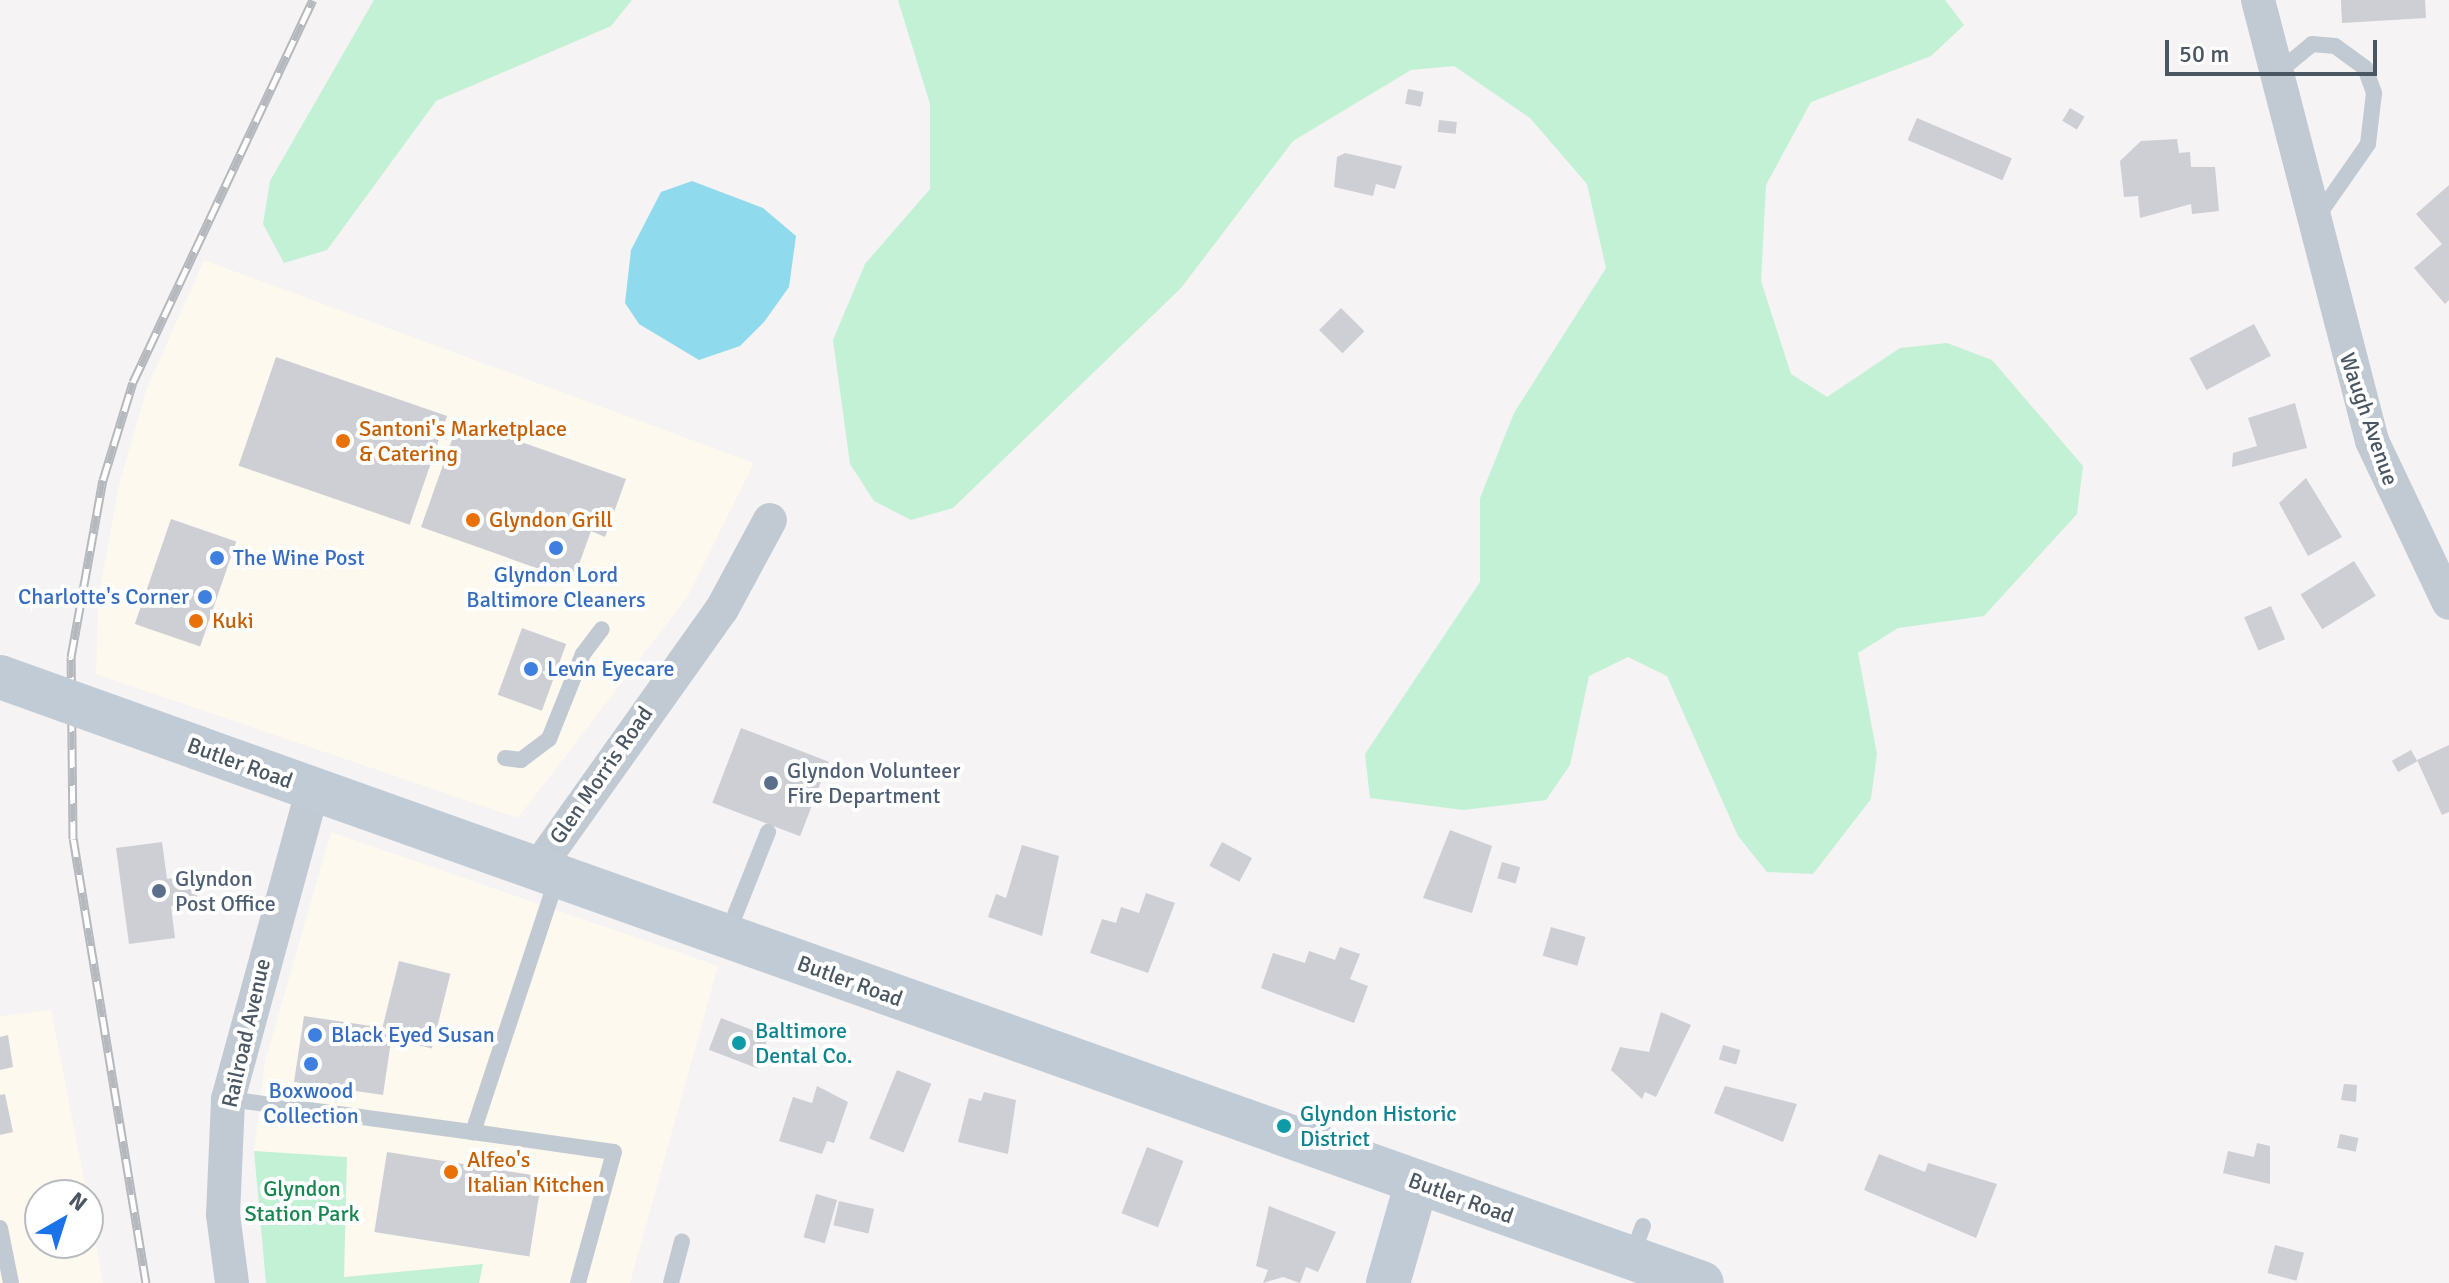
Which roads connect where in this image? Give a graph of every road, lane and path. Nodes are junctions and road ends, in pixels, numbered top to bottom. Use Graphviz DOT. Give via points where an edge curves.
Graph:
graph roads {
  1 [pos="2258,0"];
  2 [pos="2277,73"];
  3 [pos="2312,225"];
  4 [pos="770,520"];
  5 [pos="2449,603"];
  6 [pos="602,629"];
  7 [pos="0,677"];
  8 [pos="505,758"];
  9 [pos="313,789"];
  10 [pos="768,832"];
  11 [pos="547,873"];
  12 [pos="726,937"];
  13 [pos="228,1099"];
  14 [pos="473,1132"];
  15 [pos="1417,1182"];
  16 [pos="0,1228"];
  17 [pos="682,1241"];
  18 [pos="11,1283"];
  19 [pos="232,1283"];
  20 [pos="578,1283"];
  21 [pos="671,1283"];
  22 [pos="1388,1283"];
  23 [pos="1702,1283"];
  1 -- 2 [label="street"];
  2 -- 3 [label="street, Waugh Avenue"];
  2 -- 3 [label="lane" via="2312,44 2335,46 2365,68 2374,93 2368,144"];
  3 -- 5 [label="street, Waugh Avenue" via="2372,441"];
  4 -- 11 [label="street, Glen Morris Road" via="722,609"];
  6 -- 8 [label="lane" via="583,654 549,739 521,760"];
  7 -- 9 [label="main road, Butler Road, bridge"];
  9 -- 11 [label="main road, Butler Road"];
  9 -- 13 [label="street, Railroad Avenue"];
  10 -- 12 [label="lane"];
  11 -- 12 [label="main road, Butler Road"];
  11 -- 14 [label="lane"];
  12 -- 15 [label="main road, Butler Road"];
  13 -- 14 [label="lane"];
  13 -- 19 [label="street, Railroad Avenue" via="223,1215"];
  14 -- 20 [label="lane" via="614,1152"];
  15 -- 22 [label="main road"];
  15 -- 23 [label="main road, Butler Road" via="1637,1242"];
  16 -- 18 [label="lane"];
  17 -- 21 [label="lane"];
}
